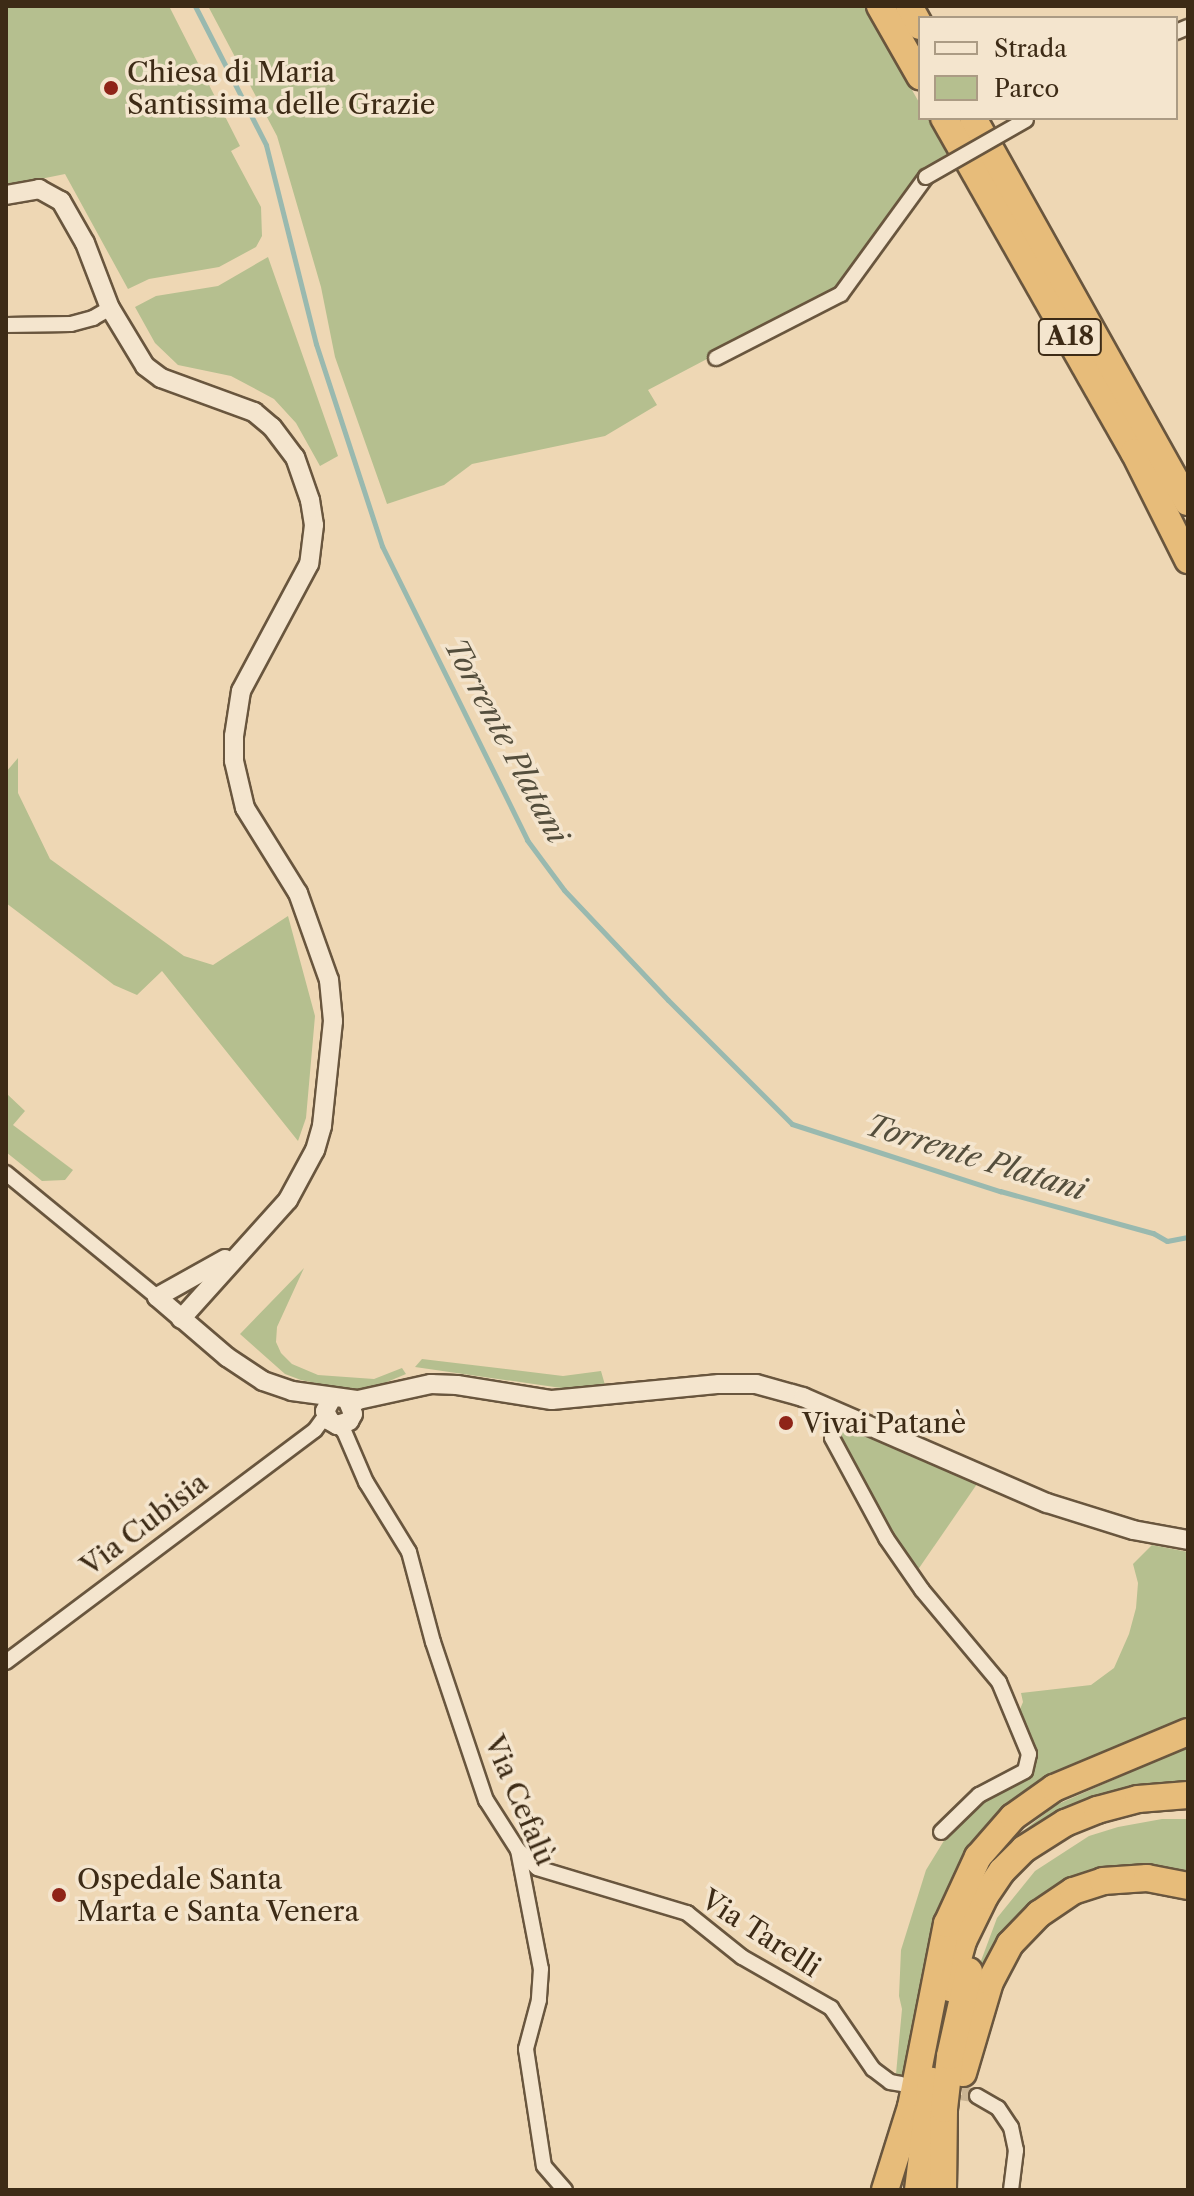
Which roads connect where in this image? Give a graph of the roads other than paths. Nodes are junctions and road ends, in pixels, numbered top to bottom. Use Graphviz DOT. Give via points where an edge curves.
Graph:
graph roads {
  1 [pos="880,6"];
  2 [pos="918,72"];
  3 [pos="945,120"];
  4 [pos="974,120"];
  5 [pos="1025,120"];
  6 [pos="6,195"];
  7 [pos="110,308"];
  8 [pos="6,325"];
  9 [pos="716,358"];
  10 [pos="1188,502"];
  11 [pos="1188,560"];
  12 [pos="7,1175"];
  13 [pos="247,1244"];
  14 [pos="157,1297"];
  15 [pos="181,1319"];
  16 [pos="835,1411"];
  17 [pos="335,1415"];
  18 [pos="1188,1540"];
  19 [pos="6,1662"];
  20 [pos="1188,1732"];
  21 [pos="1188,1739"];
  22 [pos="1188,1795"];
  23 [pos="1188,1810"];
  24 [pos="941,1832"];
  25 [pos="518,1850"];
  26 [pos="1188,1886"];
  27 [pos="938,2032"];
  28 [pos="906,2095"];
  29 [pos="977,2096"];
  30 [pos="928,2185"];
  31 [pos="565,2190"];
  32 [pos="870,2190"];
  33 [pos="885,2190"];
  34 [pos="1011,2190"];
  1 -- 2 [label="highway"];
  3 -- 11 [label="highway, A18" via="1128,440"];
  4 -- 10 [label="highway, A18"];
  5 -- 9 [label="street, bridge" via="926,177 841,294"];
  6 -- 7 [label="street" via="39,189 61,201 85,243"];
  7 -- 8 [label="street" via="71,324"];
  7 -- 13 [label="street" via="145,366 161,378 238,404 272,427 295,457 314,525 309,564 241,691 234,761 245,808 313,927 329,980 333,1021 315,1150 288,1200"];
  12 -- 14 [label="street"];
  13 -- 14 [label="street"];
  13 -- 15 [label="street"];
  14 -- 15 [label="street"];
  15 -- 17 [label="street" via="263,1381"];
  16 -- 17 [label="street" via="749,1383 552,1400 431,1384"];
  16 -- 18 [label="street" via="1047,1503 1133,1530"];
  16 -- 24 [label="street" via="832,1438 886,1538 999,1682 1029,1754 1025,1771 979,1795"];
  17 -- 19 [label="street, Via Cubisia"];
  17 -- 25 [label="street, Via Cefalù" via="366,1482 409,1552 486,1800"];
  20 -- 28 [label="highway" via="1054,1788 1013,1817 978,1857 947,1924"];
  21 -- 27 [label="highway" via="1060,1795 1033,1811 997,1845 970,1886 950,1939"];
  22 -- 27 [label="highway" via="1138,1799 1088,1813 1036,1840 1012,1861 985,1896 963,1941"];
  23 -- 30 [label="highway" via="1118,1818 1071,1836 1033,1861 1006,1891 983,1930 964,1986"];
  25 -- 28 [label="street, Via Tarelli" via="537,1868 687,1913 742,1957 831,2008 873,2069"];
  25 -- 31 [label="street, Via Cefalù" via="541,1969 526,2049 544,2166"];
  26 -- 30 [label="highway" via="1147,1878 1103,1881 1062,1897 1019,1933 983,2002"];
  27 -- 30 [label="highway" via="925,2130"];
  28 -- 32 [label="highway"];
  28 -- 33 [label="highway"];
  29 -- 34 [label="street" via="998,2108 1011,2127 1016,2150"];
}
